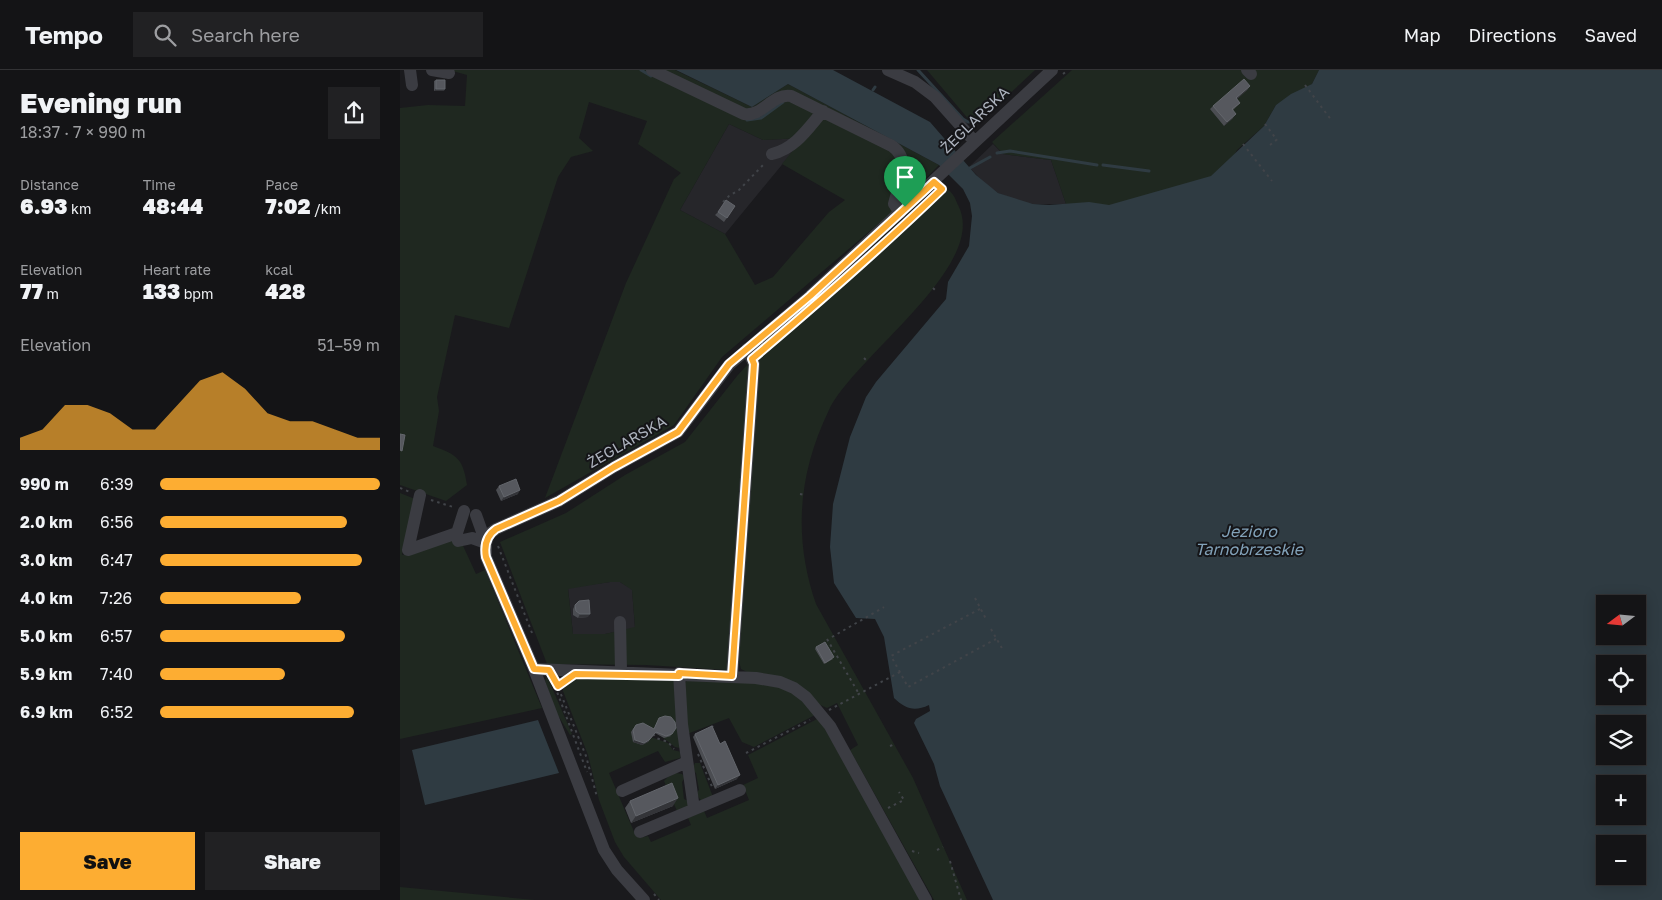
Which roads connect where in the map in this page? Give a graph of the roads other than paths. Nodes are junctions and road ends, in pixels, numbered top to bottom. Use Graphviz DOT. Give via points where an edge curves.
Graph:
graph roads {
  1 [pos="410,70"];
  2 [pos="432,70"];
  3 [pos="652,70"];
  4 [pos="888,70"];
  5 [pos="1052,70"];
  6 [pos="449,73"];
  7 [pos="412,85"];
  8 [pos="823,111"];
  9 [pos="971,146"];
  10 [pos="772,154"];
  11 [pos="904,217"];
  12 [pos="747,349"];
  13 [pos="420,495"];
  14 [pos="464,511"];
  15 [pos="476,515"];
  16 [pos="458,541"];
  17 [pos="492,542"];
  18 [pos="620,622"];
  19 [pos="534,669"];
  20 [pos="621,672"];
  21 [pos="679,673"];
  22 [pos="732,676"];
  23 [pos="687,762"];
  24 [pos="740,790"];
  25 [pos="622,791"];
  26 [pos="694,809"];
  27 [pos="640,832"];
  28 [pos="649,896"];
  29 [pos="926,900"];
  1 -- 7 [label="street"];
  2 -- 6 [label="street"];
  3 -- 8 [label="street" via="744,114 755,114 786,95"];
  4 -- 9 [label="street" via="915,82 935,97"];
  5 -- 9 [label="street, ŻEGLARSKA"];
  8 -- 10 [label="street" via="789,148"];
  8 -- 11 [label="street" via="901,152 903,167 894,204"];
  9 -- 11 [label="street, ŻEGLARSKA"];
  11 -- 12 [label="street, ŻEGLARSKA"];
  12 -- 17 [label="street, ŻEGLARSKA" via="717,379 678,432 559,501 496,529 490,534"];
  12 -- 22 [label="street" via="754,364"];
  13 -- 14 [label="street" via="408,550 457,533"];
  15 -- 17 [label="street"];
  16 -- 17 [label="street" via="472,538"];
  17 -- 19 [label="street" via="486,557"];
  18 -- 20 [label="street"];
  19 -- 20 [label="street"];
  19 -- 28 [label="street" via="604,850 617,870"];
  20 -- 21 [label="street"];
  21 -- 22 [label="street"];
  21 -- 23 [label="street"];
  22 -- 29 [label="street" via="780,682 806,697 847,754"];
  23 -- 25 [label="street"];
  23 -- 26 [label="street"];
  24 -- 26 [label="street"];
  26 -- 27 [label="street"];
}
